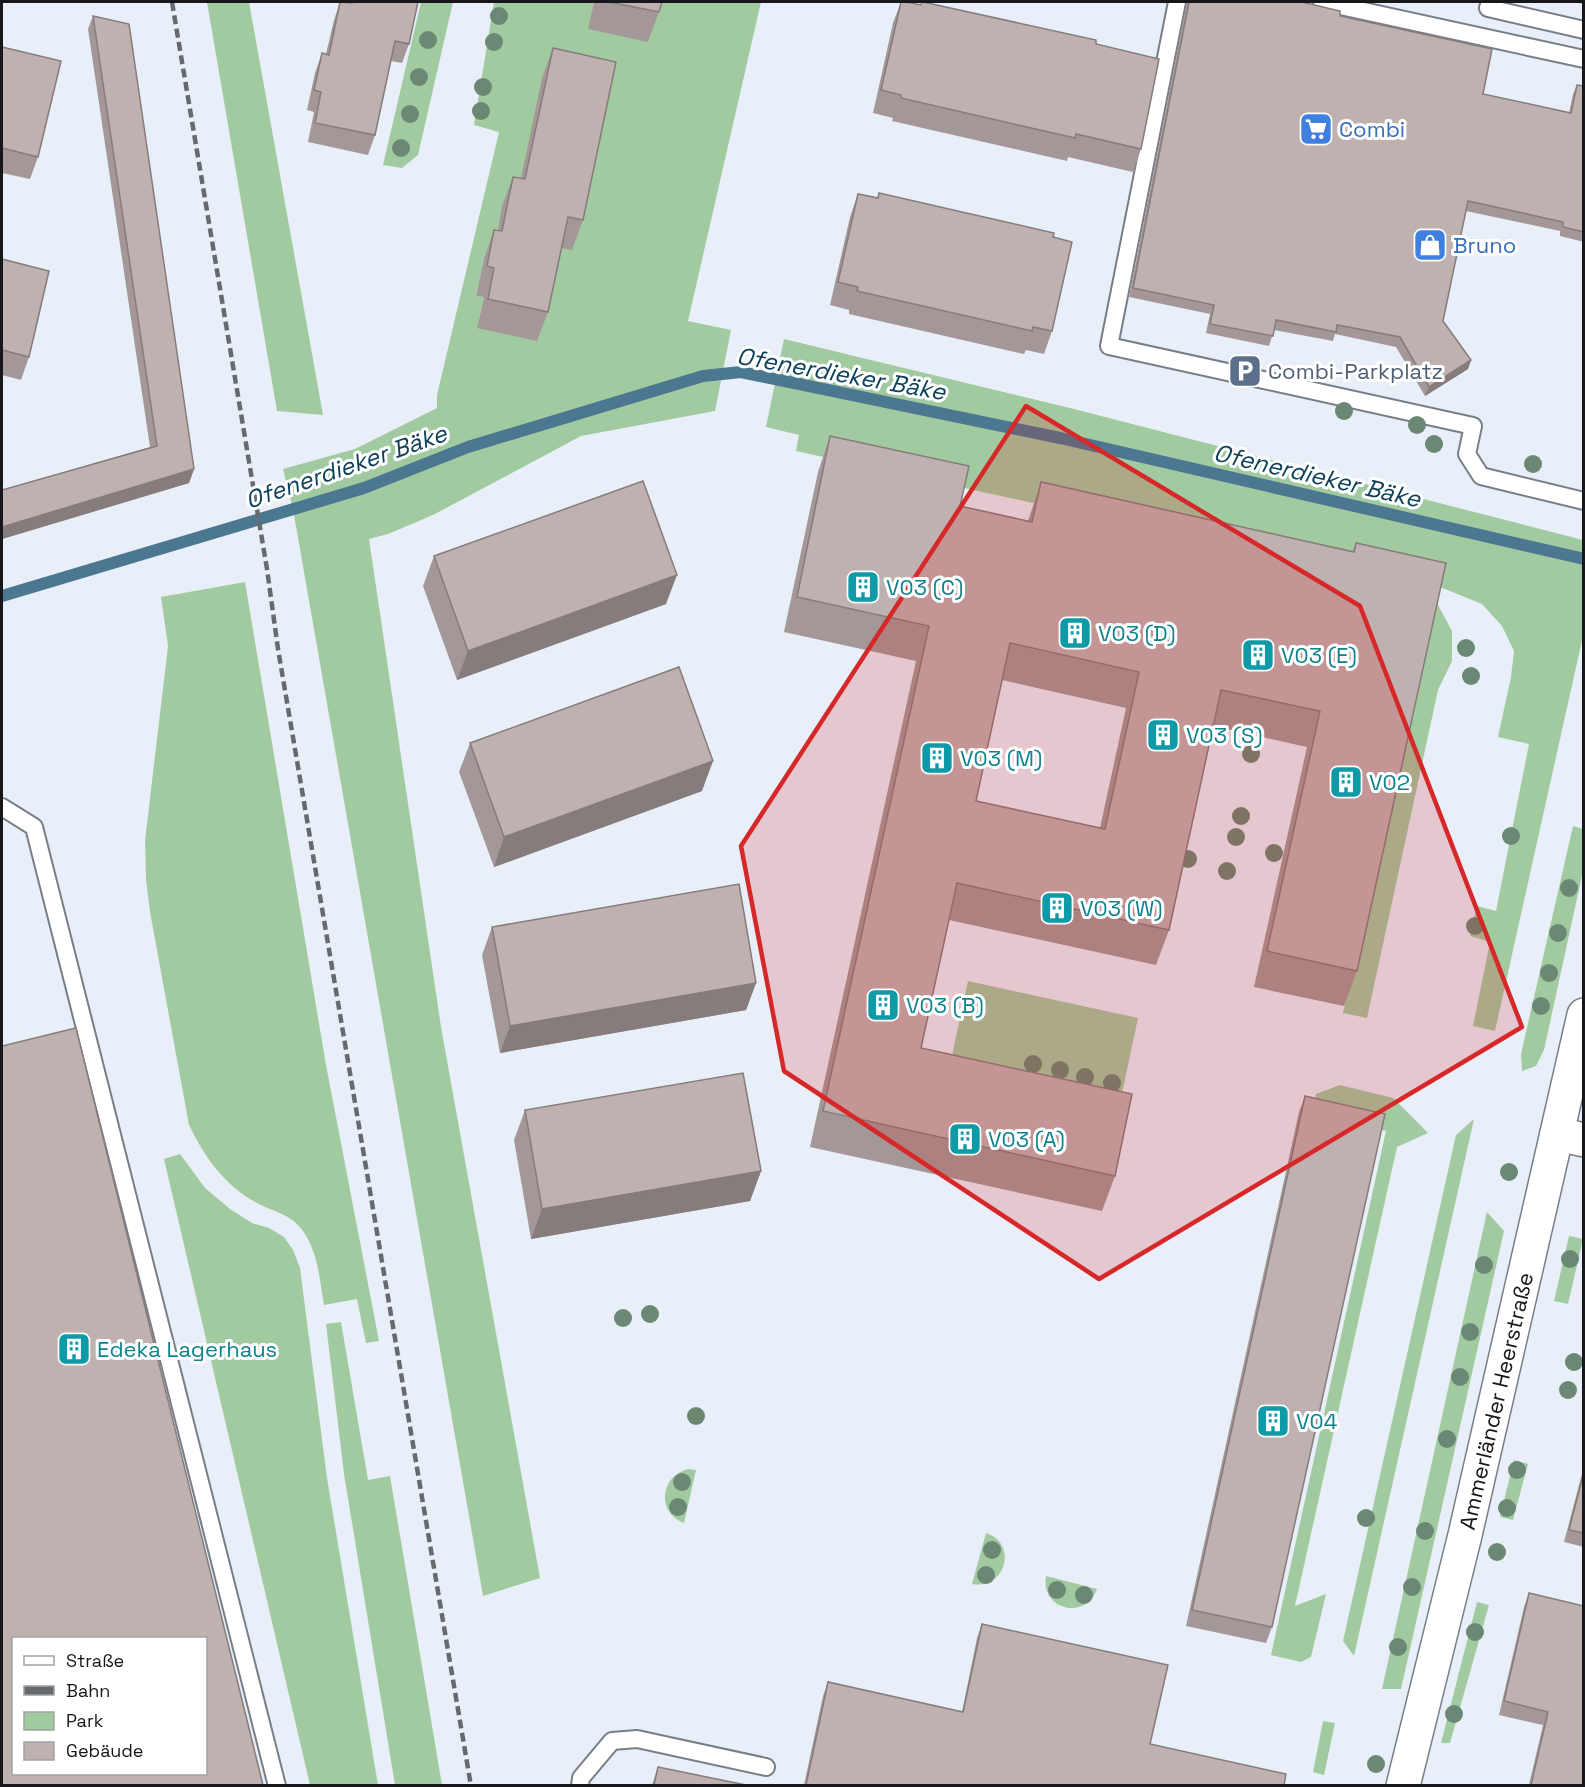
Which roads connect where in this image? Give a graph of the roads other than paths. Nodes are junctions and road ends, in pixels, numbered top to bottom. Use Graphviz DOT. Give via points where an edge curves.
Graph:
graph roads {
  1 [pos="1177,2"];
  2 [pos="1322,2"];
  3 [pos="1490,2"];
  4 [pos="1584,30"];
  5 [pos="1584,59"];
  6 [pos="1584,501"];
  7 [pos="2,807"];
  8 [pos="1584,1015"];
  9 [pos="1570,1137"];
  10 [pos="766,1767"];
  11 [pos="277,1785"];
  12 [pos="580,1785"];
  13 [pos="1403,1785"];
  1 -- 6 [label="lane" via="1109,346 1473,426 1467,454 1481,476"];
  2 -- 5 [label="lane"];
  3 -- 4 [label="lane" via="1488,8"];
  7 -- 11 [label="lane" via="34,827"];
  8 -- 9 [label="street, Ammerländer Heerstraße"];
  9 -- 13 [label="street, Ammerländer Heerstraße"];
  10 -- 12 [label="lane" via="637,1739 612,1741 581,1778"];
}
